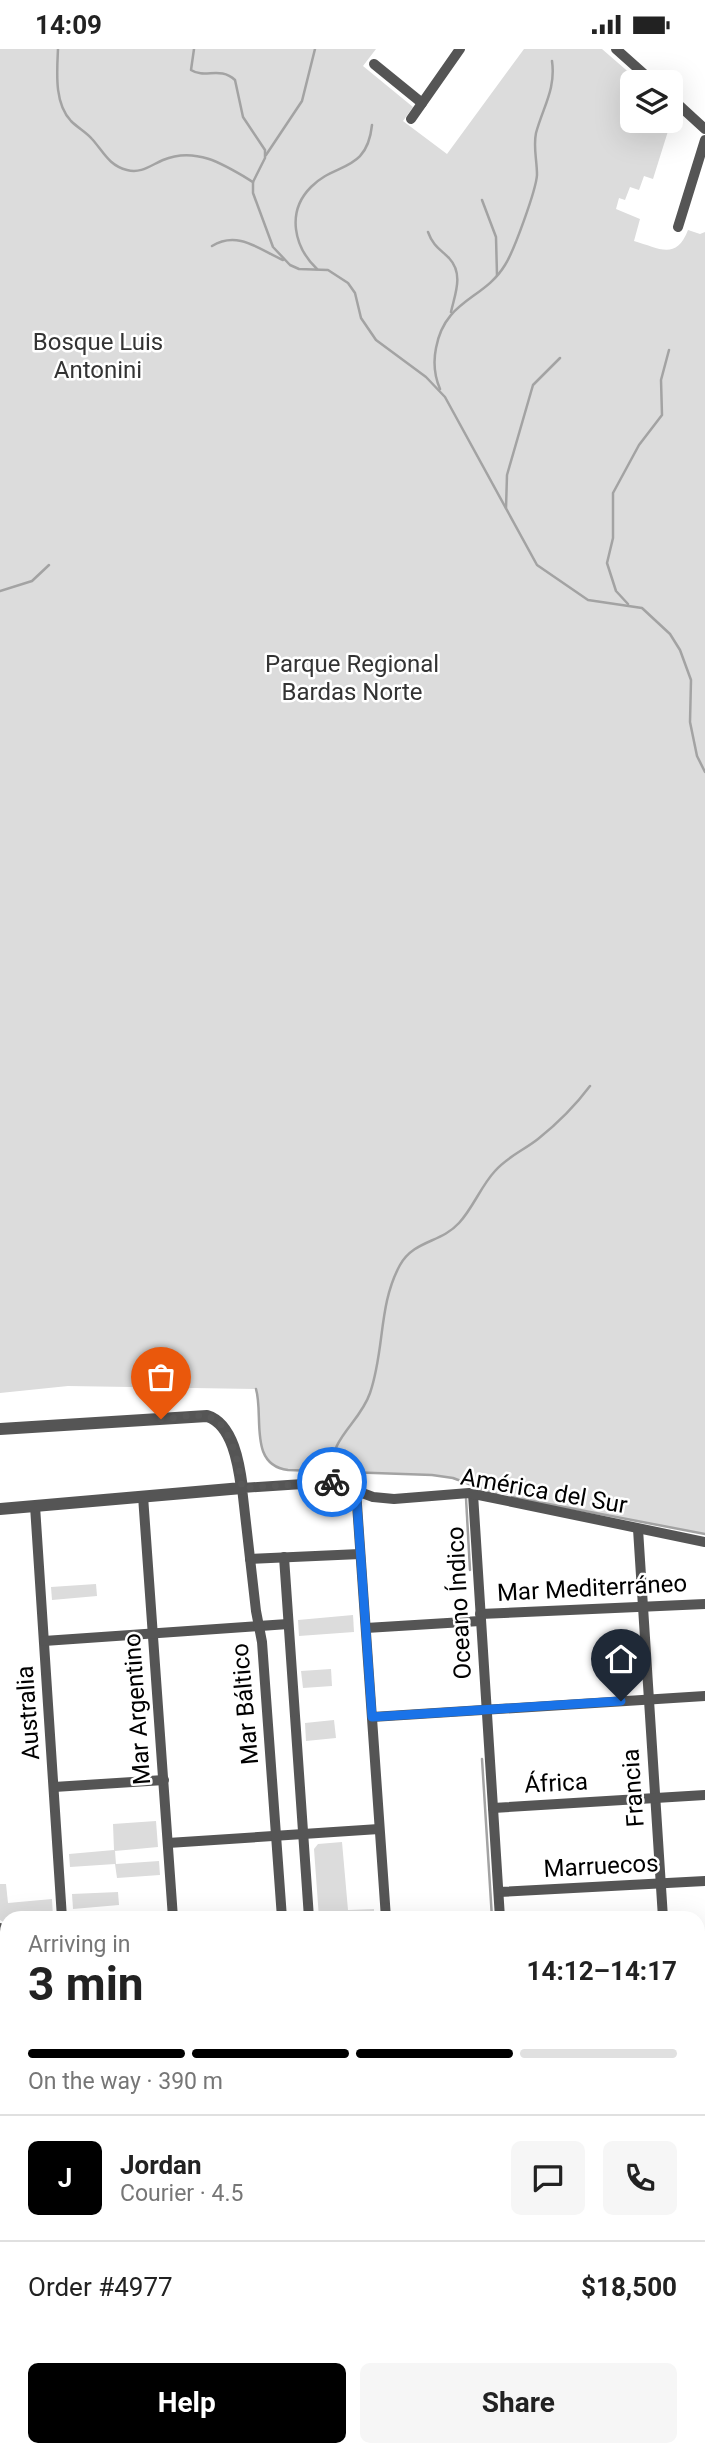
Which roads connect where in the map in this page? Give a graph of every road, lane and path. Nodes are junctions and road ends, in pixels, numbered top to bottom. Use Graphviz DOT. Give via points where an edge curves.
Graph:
graph roads {
  1 [pos="460,49"];
  2 [pos="616,49"];
  3 [pos="374,64"];
  4 [pos="640,70"];
  5 [pos="422,103"];
  6 [pos="683,109"];
  7 [pos="411,119"];
  8 [pos="705,128"];
  9 [pos="705,140"];
  10 [pos="678,227"];
  11 [pos="0,1429"];
  12 [pos="242,1488"];
  13 [pos="356,1490"];
  14 [pos="473,1494"];
  15 [pos="143,1496"];
  16 [pos="35,1506"];
  17 [pos="0,1509"];
  18 [pos="638,1529"];
  19 [pos="705,1542"];
  20 [pos="360,1554"];
  21 [pos="284,1557"];
  22 [pos="250,1559"];
  23 [pos="705,1604"];
  24 [pos="642,1607"];
  25 [pos="480,1618"];
  26 [pos="289,1624"];
  27 [pos="259,1626"];
  28 [pos="366,1628"];
  29 [pos="153,1633"];
  30 [pos="44,1641"];
  31 [pos="705,1696"];
  32 [pos="648,1699"];
  33 [pos="486,1709"];
  34 [pos="372,1717"];
  35 [pos="163,1780"];
  36 [pos="54,1787"];
  37 [pos="705,1795"];
  38 [pos="655,1798"];
  39 [pos="493,1808"];
  40 [pos="379,1829"];
  41 [pos="303,1834"];
  42 [pos="276,1836"];
  43 [pos="168,1843"];
  44 [pos="705,1881"];
  45 [pos="661,1884"];
  46 [pos="499,1892"];
  47 [pos="62,1911"];
  48 [pos="173,1911"];
  49 [pos="281,1911"];
  50 [pos="308,1911"];
  51 [pos="385,1911"];
  52 [pos="500,1911"];
  53 [pos="663,1911"];
  1 -- 5 [label="street"];
  2 -- 4 [label="street"];
  3 -- 5 [label="street"];
  5 -- 7 [label="street"];
  6 -- 8 [label="street"];
  9 -- 10 [label="street"];
  11 -- 12 [label="street" via="207,1416 220,1425 232,1446"];
  12 -- 13 [label="street, América del Sur" via="334,1482"];
  12 -- 15 [label="street, América del Sur"];
  12 -- 22 [label="street, Mar Báltico"];
  13 -- 14 [label="street, América del Sur" via="394,1499"];
  13 -- 20 [label="street"];
  14 -- 18 [label="street, América del Sur"];
  14 -- 25 [label="street, Oceano Índico"];
  15 -- 16 [label="street, América del Sur"];
  15 -- 29 [label="street, Mar Argentino"];
  16 -- 17 [label="street, América del Sur"];
  16 -- 30 [label="street, Australia"];
  18 -- 19 [label="street, América del Sur"];
  18 -- 24 [label="street, Francia"];
  20 -- 21 [label="street"];
  20 -- 28 [label="street"];
  21 -- 22 [label="street"];
  21 -- 26 [label="street, Mar Báltico"];
  22 -- 27 [label="street, Mar Báltico"];
  23 -- 24 [label="street, Mar Mediterráneo"];
  24 -- 25 [label="street, Mar Mediterráneo"];
  24 -- 32 [label="street, Francia"];
  25 -- 28 [label="street, Mar Mediterráneo"];
  25 -- 33 [label="street, Oceano Índico"];
  26 -- 27 [label="street"];
  26 -- 41 [label="street, Mar Báltico"];
  27 -- 29 [label="street"];
  27 -- 42 [label="street, Mar Báltico"];
  28 -- 34 [label="street"];
  29 -- 30 [label="street"];
  29 -- 35 [label="street, Mar Argentino"];
  30 -- 36 [label="street, Australia"];
  31 -- 32 [label="street"];
  32 -- 33 [label="street"];
  32 -- 38 [label="street, Francia"];
  33 -- 34 [label="street"];
  33 -- 39 [label="street, Oceano Índico"];
  34 -- 40 [label="street"];
  35 -- 36 [label="street"];
  35 -- 43 [label="street, Mar Argentino"];
  36 -- 47 [label="street, Australia"];
  37 -- 38 [label="street, África"];
  38 -- 39 [label="street, África"];
  38 -- 45 [label="street, Francia"];
  39 -- 46 [label="street, Oceano Índico"];
  40 -- 41 [label="street"];
  40 -- 51 [label="street"];
  41 -- 42 [label="street"];
  41 -- 50 [label="street, Mar Báltico"];
  42 -- 43 [label="street"];
  42 -- 49 [label="street, Mar Báltico"];
  43 -- 48 [label="street, Mar Argentino"];
  44 -- 45 [label="street, Marruecos"];
  45 -- 46 [label="street, Marruecos"];
  45 -- 53 [label="street, Francia"];
  46 -- 52 [label="street, Oceano Índico"];
}
